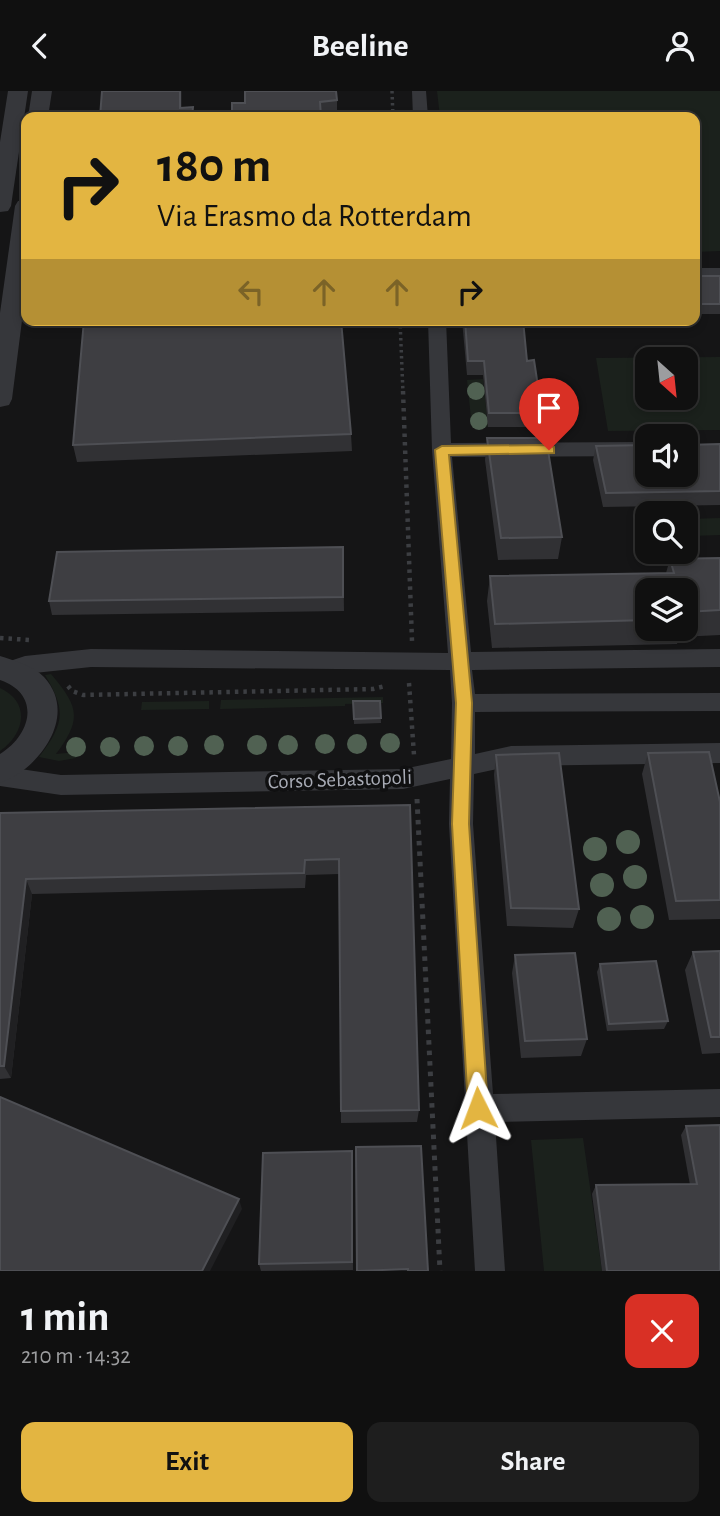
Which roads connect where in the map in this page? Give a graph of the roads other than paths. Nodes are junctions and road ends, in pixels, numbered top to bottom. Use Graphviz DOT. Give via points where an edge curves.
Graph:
graph roads {
  1 [pos="18,91"];
  2 [pos="42,91"];
  3 [pos="419,91"];
  4 [pos="39,112"];
  5 [pos="421,112"];
  6 [pos="0,206"];
  7 [pos="21,243"];
  8 [pos="700,273"];
  9 [pos="720,273"];
  10 [pos="437,326"];
  11 [pos="0,398"];
  12 [pos="635,449"];
  13 [pos="442,450"];
  14 [pos="720,658"];
  15 [pos="460,660"];
  16 [pos="4,669"];
  17 [pos="720,702"];
  18 [pos="464,703"];
  19 [pos="720,753"];
  20 [pos="464,767"];
  21 [pos="0,770"];
  22 [pos="0,776"];
  23 [pos="720,1103"];
  24 [pos="478,1108"];
  25 [pos="491,1271"];
  1 -- 6 [label="street"];
  2 -- 4 [label="street"];
  3 -- 5 [label="street"];
  7 -- 11 [label="street"];
  8 -- 9 [label="street"];
  10 -- 13 [label="street"];
  12 -- 13 [label="street"];
  13 -- 15 [label="street"];
  14 -- 15 [label="street"];
  15 -- 16 [label="street" via="92,658"];
  15 -- 18 [label="street"];
  16 -- 21 [label="street" via="36,689 44,720 25,753"];
  17 -- 18 [label="street"];
  18 -- 20 [label="street"];
  19 -- 20 [label="street, Corso Sebastopoli" via="511,756"];
  20 -- 22 [label="street, Corso Sebastopoli" via="416,778 61,785"];
  20 -- 24 [label="street" via="461,824"];
  23 -- 24 [label="street"];
  24 -- 25 [label="street"];
}
